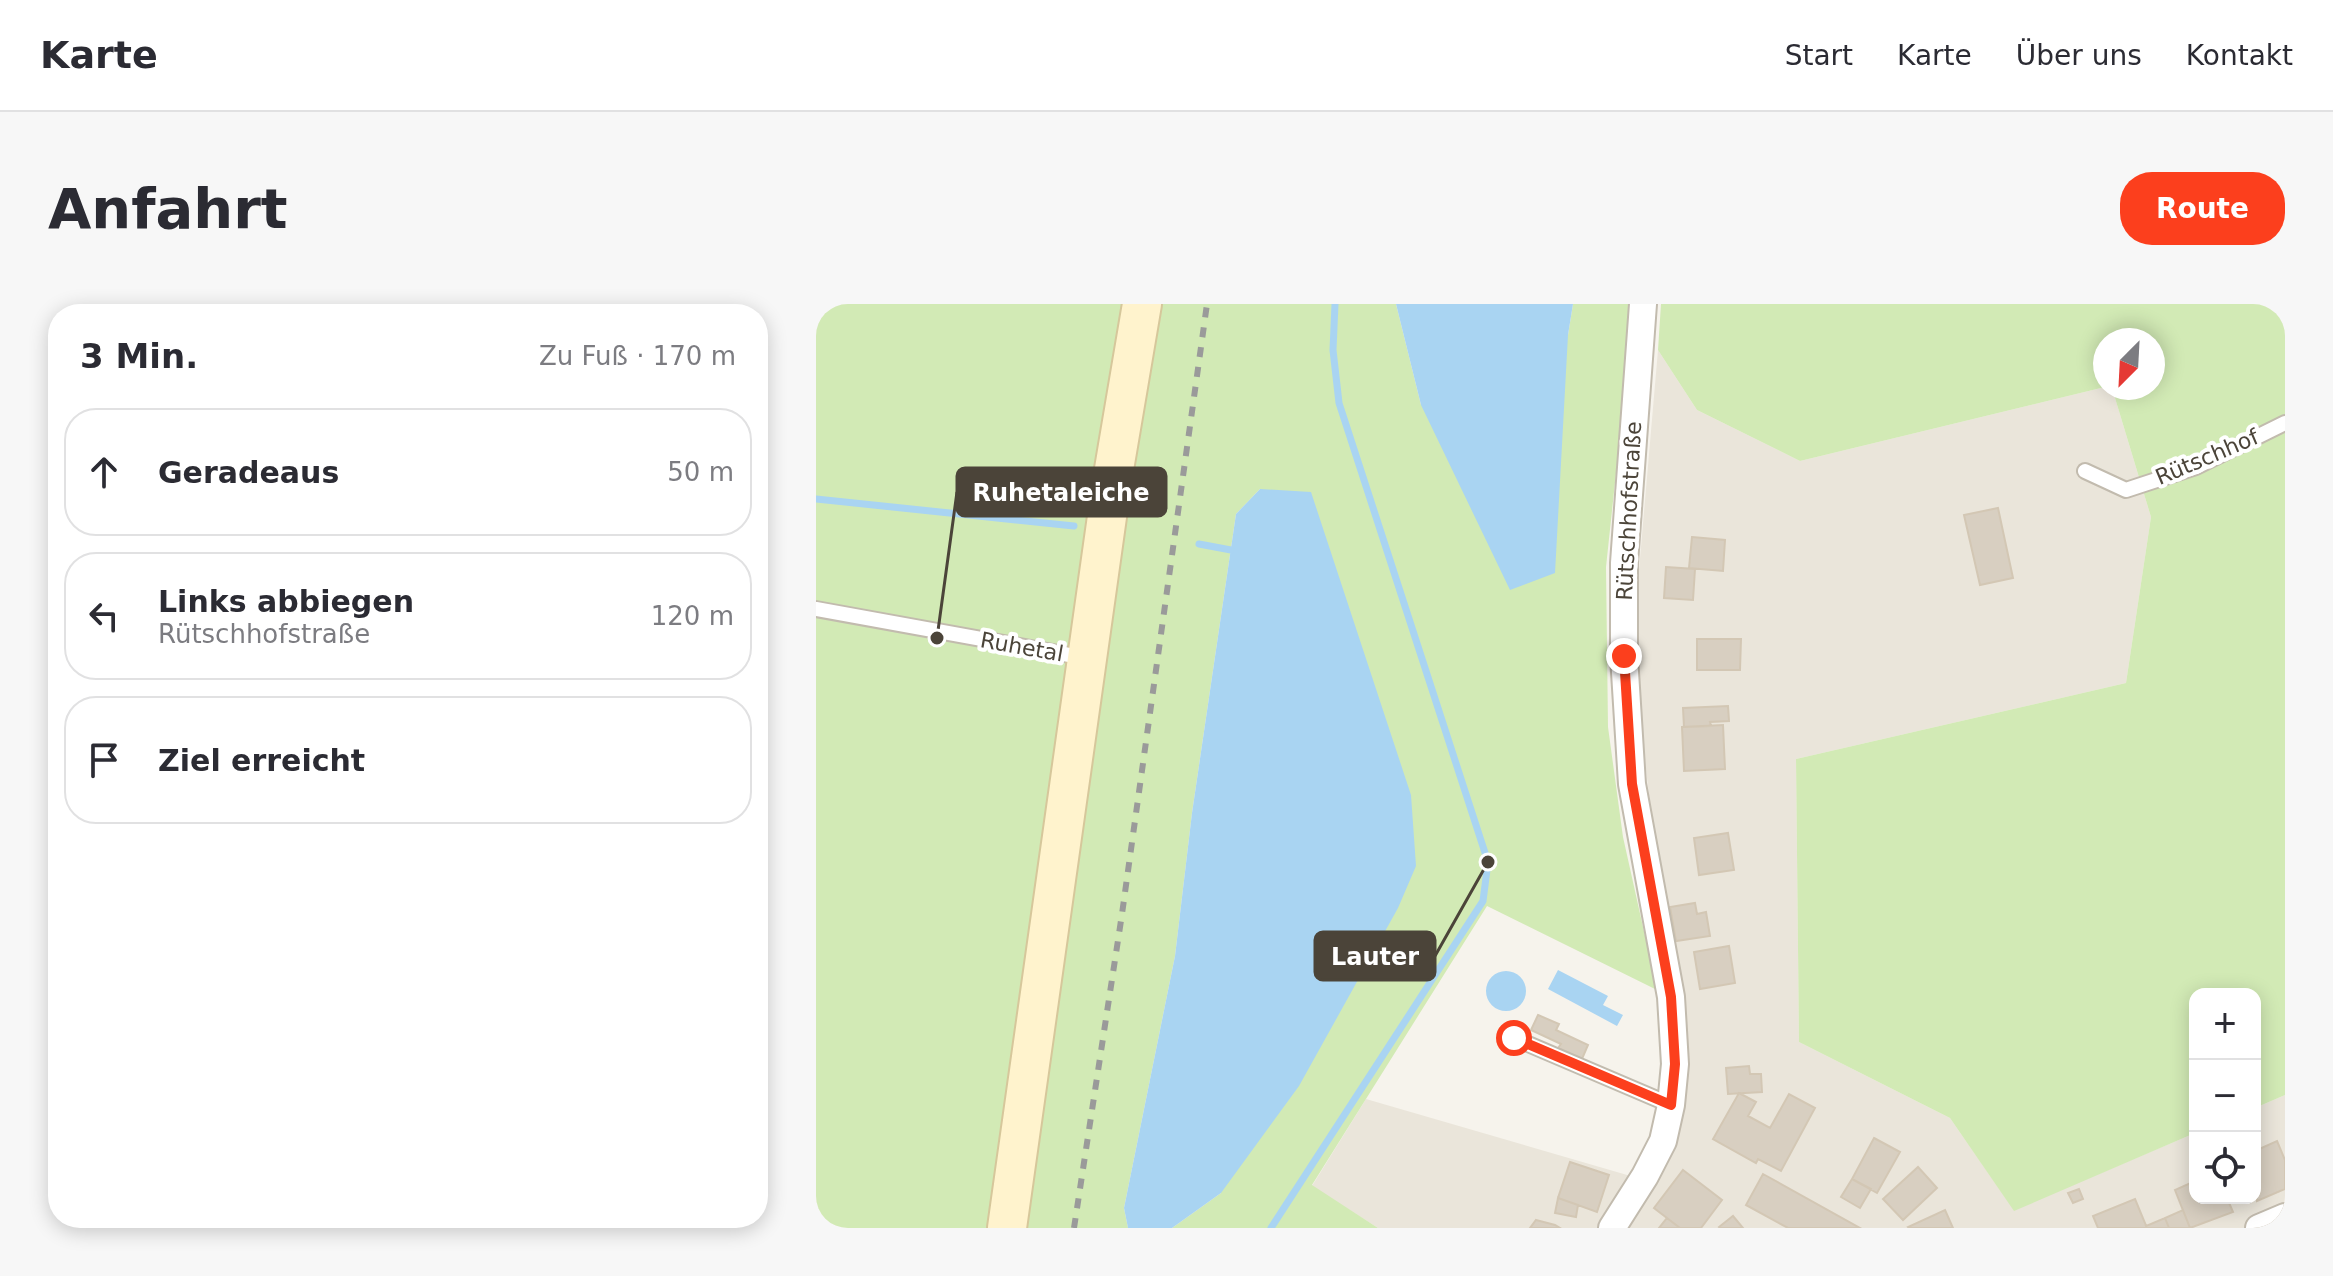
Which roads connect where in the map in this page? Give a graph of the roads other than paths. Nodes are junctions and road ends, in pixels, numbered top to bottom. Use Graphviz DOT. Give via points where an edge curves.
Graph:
graph roads {
  1 [pos="1142,304"];
  2 [pos="1643,304"];
  3 [pos="2285,423"];
  4 [pos="2085,471"];
  5 [pos="816,609"];
  6 [pos="1087,658"];
  7 [pos="1514,1038"];
  8 [pos="1671,1105"];
  9 [pos="2285,1217"];
  10 [pos="1007,1228"];
  11 [pos="1612,1228"];
  12 [pos="2259,1228"];
  1 -- 6 [label="street"];
  2 -- 8 [label="street, Rütschhofstraße" via="1624,563 1624,656 1632,784 1671,997"];
  3 -- 4 [label="lane, Rütschhof" via="2196,467 2126,490"];
  5 -- 6 [label="lane, Ruhetal"];
  6 -- 10 [label="street"];
  7 -- 8 [label="lane"];
  8 -- 11 [label="street, Rütschhofstraße" via="1663,1141"];
  9 -- 12 [label="street"];
}
